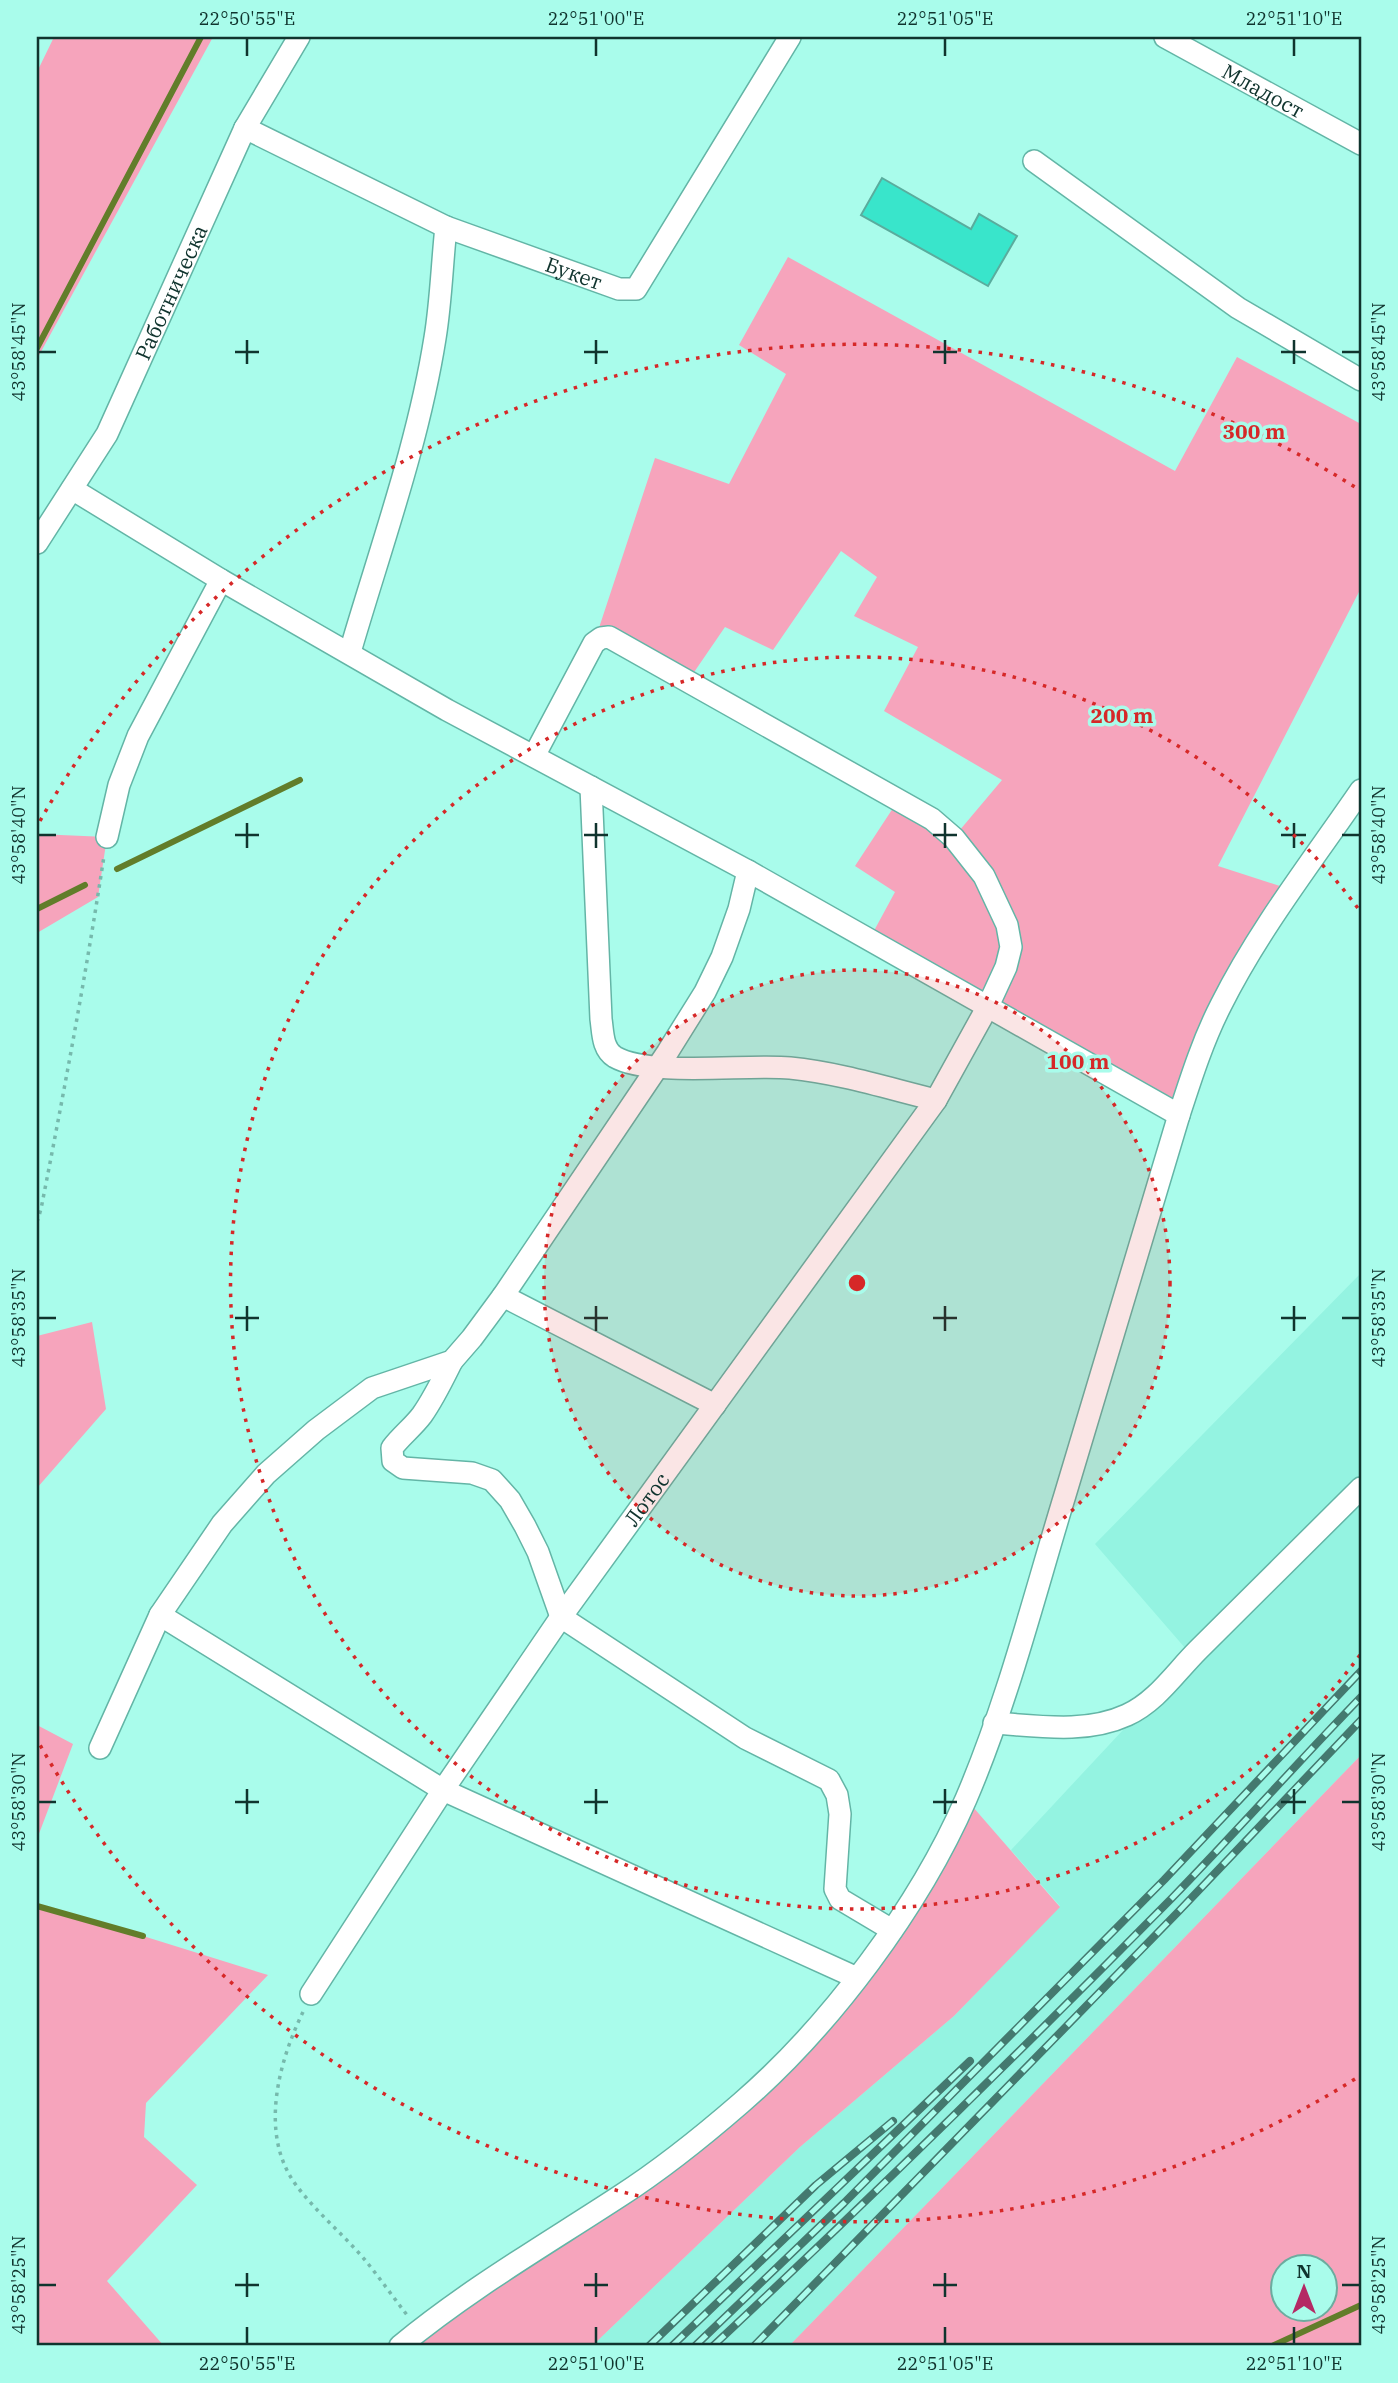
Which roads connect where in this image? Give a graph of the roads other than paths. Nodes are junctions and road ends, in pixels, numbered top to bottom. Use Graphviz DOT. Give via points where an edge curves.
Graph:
graph roads {
  1 [pos="299,37"];
  2 [pos="790,37"];
  3 [pos="1165,37"];
  4 [pos="245,128"];
  5 [pos="1361,144"];
  6 [pos="1034,161"];
  7 [pos="446,227"];
  8 [pos="1361,380"];
  9 [pos="72,489"];
  10 [pos="37,543"];
  11 [pos="221,580"];
  12 [pos="350,652"];
  13 [pos="534,756"];
  14 [pos="591,787"];
  15 [pos="1361,790"];
  16 [pos="107,837"];
  17 [pos="748,871"];
  18 [pos="988,1006"];
  19 [pos="658,1066"];
  20 [pos="936,1100"];
  21 [pos="1179,1115"];
  22 [pos="503,1296"];
  23 [pos="452,1360"];
  24 [pos="715,1405"];
  25 [pos="1361,1488"];
  26 [pos="160,1615"];
  27 [pos="561,1617"];
  28 [pos="994,1723"];
  29 [pos="100,1748"];
  30 [pos="443,1790"];
  31 [pos="892,1930"];
  32 [pos="857,1978"];
  33 [pos="311,1994"];
  34 [pos="400,2346"];
  1 -- 4 [label="street, Работническа"];
  2 -- 7 [label="street, Букет" via="636,289 618,289"];
  3 -- 5 [label="street, Младост"];
  4 -- 7 [label="street, Букет"];
  4 -- 9 [label="street, Работническа" via="107,434"];
  6 -- 8 [label="street" via="1238,308"];
  7 -- 12 [label="street" via="436,337 426,383"];
  9 -- 10 [label="street, Работническа"];
  9 -- 11 [label="street"];
  11 -- 12 [label="street"];
  11 -- 16 [label="street" via="138,736 119,785"];
  12 -- 13 [label="street"];
  13 -- 14 [label="street"];
  13 -- 18 [label="street, Лотос" via="594,643 610,637 918,810 954,838 984,876 1007,925 1011,947"];
  14 -- 17 [label="street"];
  14 -- 19 [label="street" via="603,1042 613,1056"];
  15 -- 21 [label="street" via="1226,995"];
  17 -- 18 [label="street"];
  17 -- 19 [label="street" via="722,957"];
  18 -- 20 [label="street, Лотос"];
  18 -- 21 [label="street"];
  19 -- 20 [label="street" via="831,1073"];
  19 -- 22 [label="street"];
  20 -- 24 [label="street, Лотос"];
  21 -- 28 [label="street"];
  22 -- 23 [label="street"];
  22 -- 24 [label="street"];
  23 -- 26 [label="street" via="372,1388 316,1430 266,1474 222,1524"];
  23 -- 27 [label="street" via="426,1409 392,1448 393,1461 403,1468 472,1473 492,1480 525,1526"];
  24 -- 27 [label="street, Лотос"];
  25 -- 28 [label="street" via="1158,1693 1128,1715 1094,1726"];
  26 -- 29 [label="street"];
  26 -- 30 [label="street"];
  27 -- 30 [label="street, Лотос"];
  27 -- 31 [label="street" via="745,1738 828,1780 840,1814 835,1889 840,1899"];
  28 -- 31 [label="street" via="960,1811"];
  30 -- 32 [label="street"];
  30 -- 33 [label="street, Лотос"];
  31 -- 32 [label="street"];
  32 -- 34 [label="street" via="751,2093 681,2151 623,2195 488,2279"];
}
